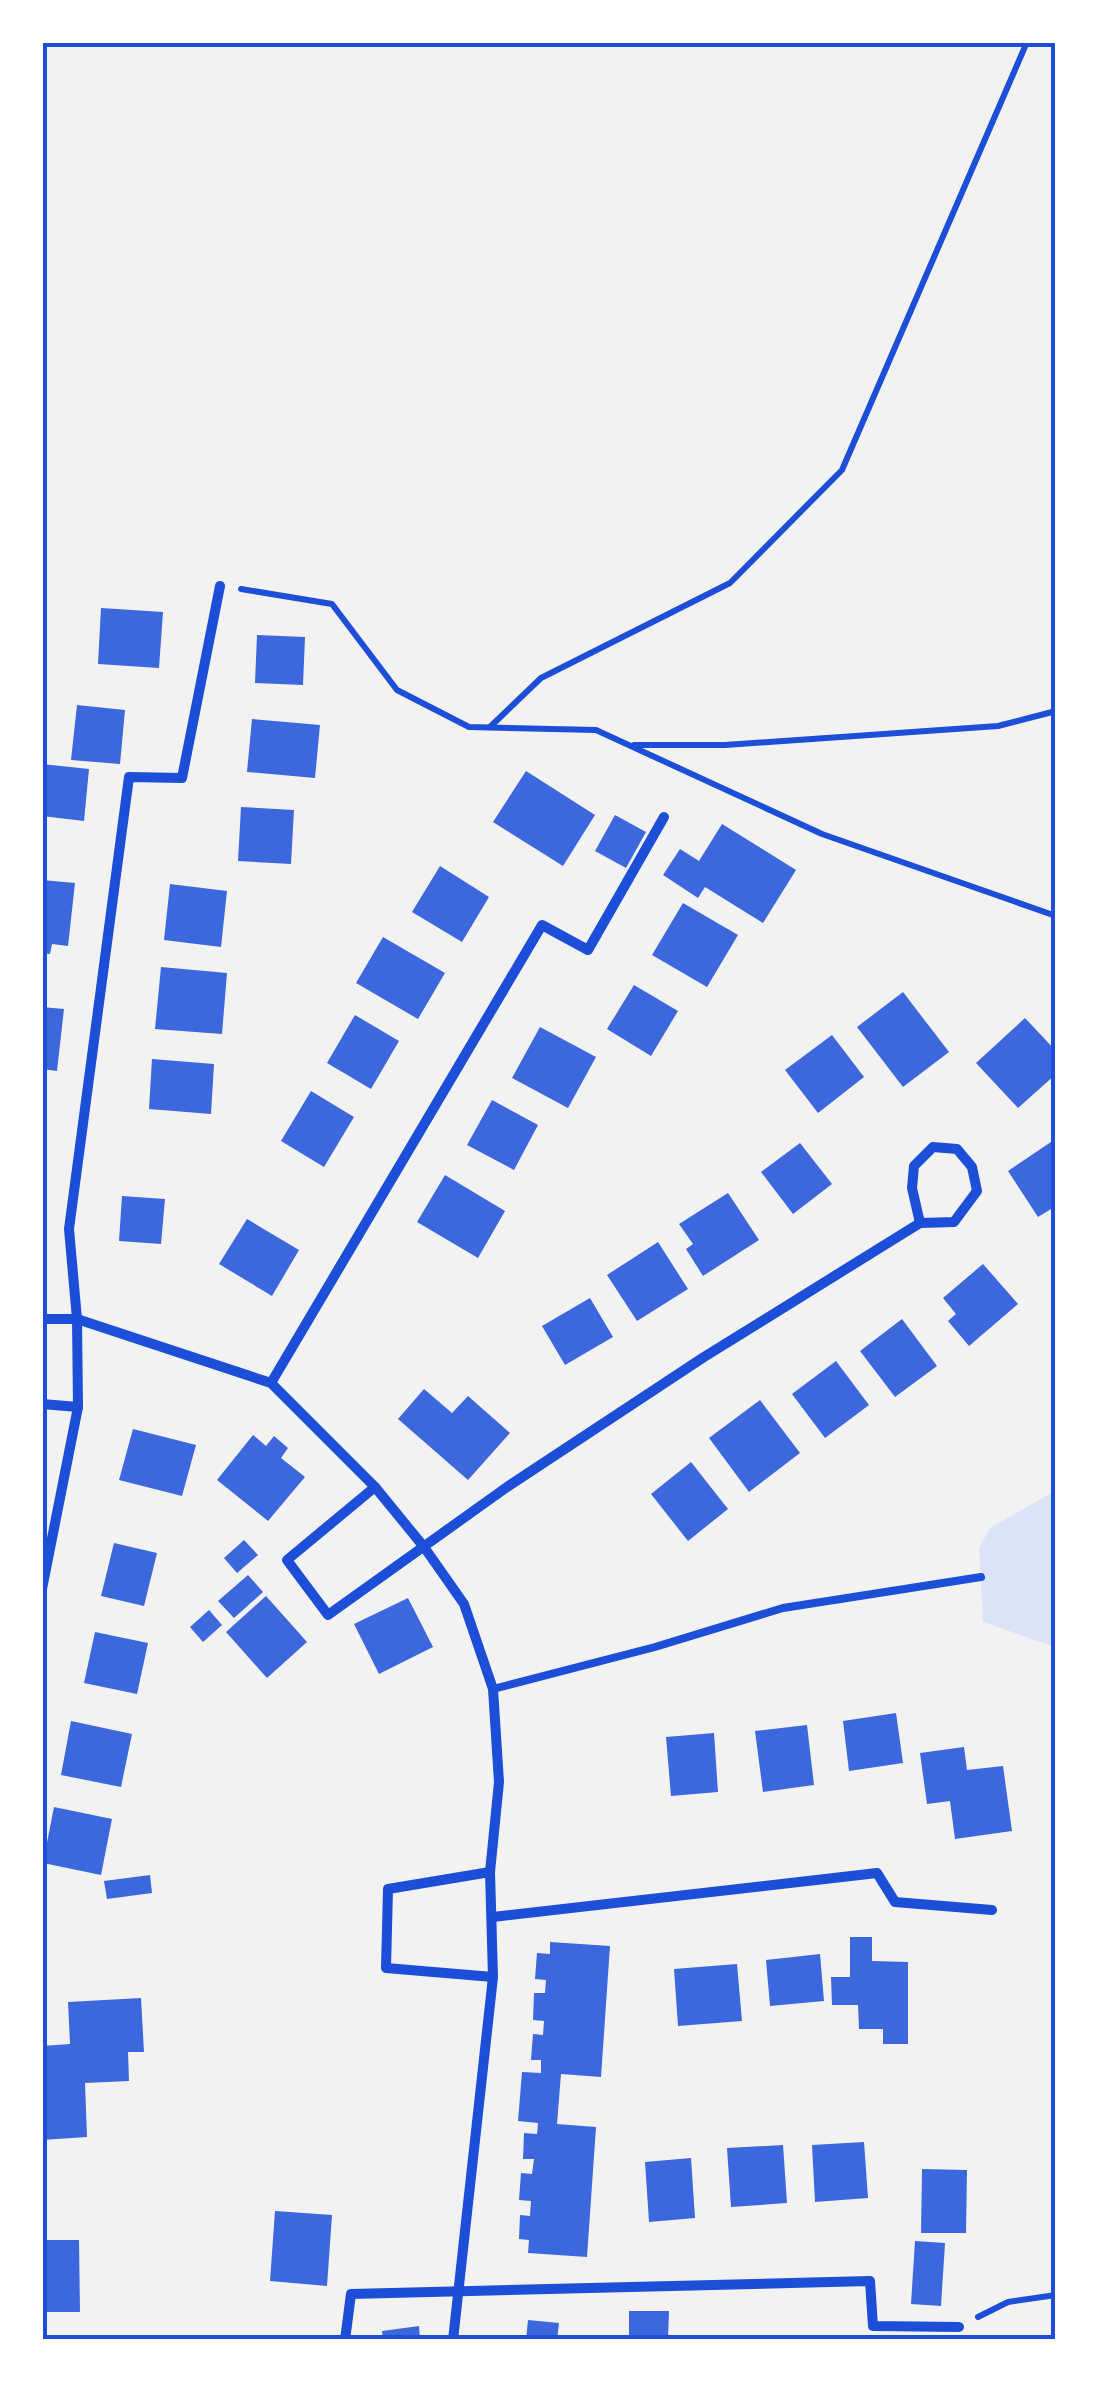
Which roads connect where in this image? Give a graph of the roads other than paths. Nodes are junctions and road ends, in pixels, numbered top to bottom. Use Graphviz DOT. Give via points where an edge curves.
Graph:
graph roads {
  1 [pos="220,586"];
  2 [pos="664,817"];
  3 [pos="920,1223"];
  4 [pos="42,1318"];
  5 [pos="77,1319"];
  6 [pos="271,1383"];
  7 [pos="42,1404"];
  8 [pos="78,1408"];
  9 [pos="375,1487"];
  10 [pos="424,1547"];
  11 [pos="980,1577"];
  12 [pos="42,1589"];
  13 [pos="493,1689"];
  14 [pos="490,1872"];
  15 [pos="992,1910"];
  16 [pos="493,1917"];
  17 [pos="493,1977"];
  18 [pos="460,2294"];
  19 [pos="959,2327"];
  20 [pos="345,2340"];
  21 [pos="453,2340"];
  1 -- 5 [label="street" via="182,778 129,777 70,1229"];
  2 -- 6 [label="street" via="588,950 542,925"];
  3 -- 3 [label="street" via="914,1166 933,1147 957,1149 972,1166 977,1191 954,1222"];
  3 -- 10 [label="street" via="688,1368"];
  4 -- 5 [label="street"];
  5 -- 6 [label="street"];
  5 -- 8 [label="street"];
  6 -- 9 [label="street"];
  7 -- 8 [label="street"];
  8 -- 12 [label="street"];
  9 -- 10 [label="street"];
  9 -- 10 [label="street" via="287,1560 328,1615"];
  10 -- 13 [label="street" via="464,1604"];
  11 -- 13 [label="lane" via="782,1608"];
  13 -- 14 [label="street" via="500,1782"];
  14 -- 16 [label="street"];
  14 -- 17 [label="street" via="388,1889 386,1968"];
  15 -- 16 [label="street" via="894,1902 877,1873"];
  16 -- 17 [label="street"];
  17 -- 18 [label="street"];
  18 -- 19 [label="street" via="870,2281 873,2326"];
  18 -- 20 [label="street" via="351,2294"];
  18 -- 21 [label="street"];
}
